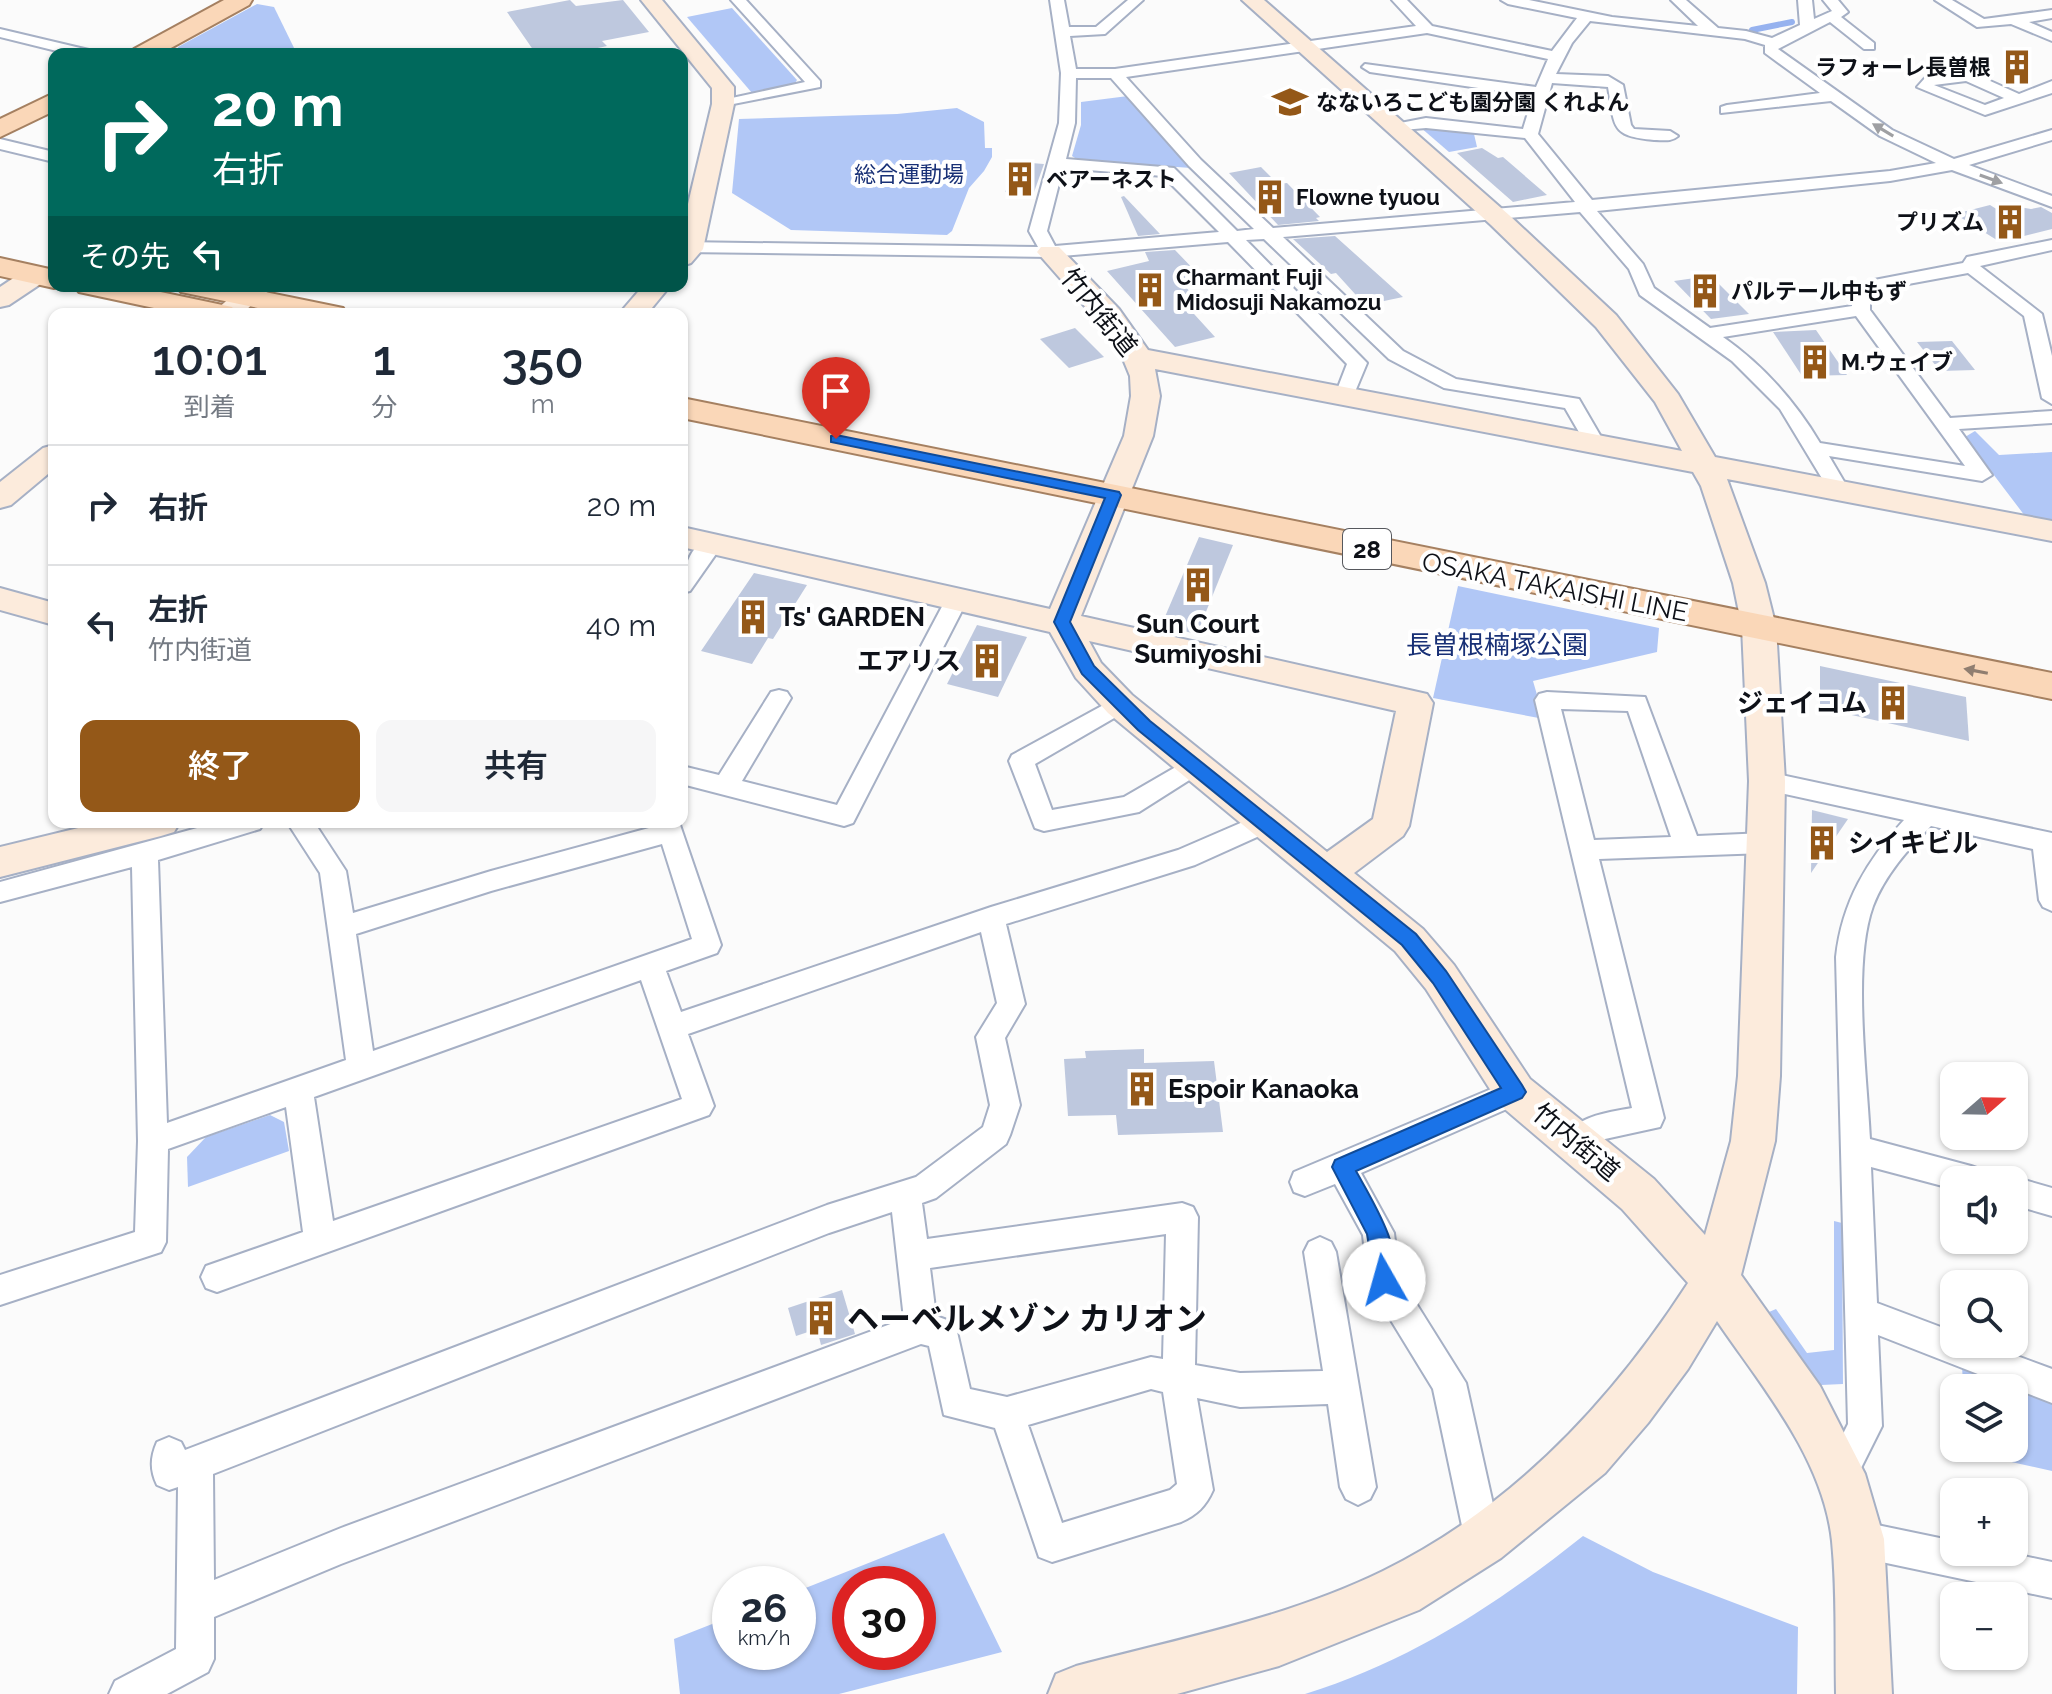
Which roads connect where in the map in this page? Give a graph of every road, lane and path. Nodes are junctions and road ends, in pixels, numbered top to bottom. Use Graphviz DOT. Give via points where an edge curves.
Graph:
graph roads {
  1 [pos="651,0"];
  2 [pos="738,0"];
  3 [pos="1057,0"];
  4 [pos="1136,0"];
  5 [pos="1252,0"];
  6 [pos="1399,0"];
  7 [pos="1508,0"];
  8 [pos="1678,0"];
  9 [pos="1805,0"];
  10 [pos="1830,0"];
  11 [pos="1942,0"];
  12 [pos="1957,0"];
  13 [pos="231,1"];
  14 [pos="1545,4"];
  15 [pos="2052,14"];
  16 [pos="1831,16"];
  17 [pos="1586,17"];
  18 [pos="2013,19"];
  19 [pos="1807,26"];
  20 [pos="1427,29"];
  21 [pos="1713,31"];
  22 [pos="1063,32"];
  23 [pos="0,33"];
  24 [pos="2052,37"];
  25 [pos="1773,43"];
  26 [pos="0,44"];
  27 [pos="1303,46"];
  28 [pos="1869,46"];
  29 [pos="63,48"];
  30 [pos="152,48"];
  31 [pos="48,56"];
  32 [pos="1558,57"];
  33 [pos="1370,67"];
  34 [pos="1069,73"];
  35 [pos="1115,74"];
  36 [pos="1542,85"];
  37 [pos="2051,88"];
  38 [pos="1832,96"];
  39 [pos="2018,99"];
  40 [pos="48,104"];
  41 [pos="723,104"];
  42 [pos="1727,110"];
  43 [pos="1396,128"];
  44 [pos="0,129"];
  45 [pos="1530,134"];
  46 [pos="2052,135"];
  47 [pos="1670,136"];
  48 [pos="0,144"];
  49 [pos="48,156"];
  50 [pos="1056,163"];
  51 [pos="1953,165"];
  52 [pos="2052,202"];
  53 [pos="1585,206"];
  54 [pos="1492,213"];
  55 [pos="1270,233"];
  56 [pos="1233,237"];
  57 [pos="688,239"];
  58 [pos="2052,245"];
  59 [pos="0,248"];
  60 [pos="688,251"];
  61 [pos="1050,252"];
  62 [pos="0,267"];
  63 [pos="1971,267"];
  64 [pos="48,271"];
  65 [pos="146,292"];
  66 [pos="210,292"];
  67 [pos="652,292"];
  68 [pos="0,299"];
  69 [pos="241,302"];
  70 [pos="286,308"];
  71 [pos="638,308"];
  72 [pos="1861,310"];
  73 [pos="1708,334"];
  74 [pos="1138,357"];
  75 [pos="688,386"];
  76 [pos="1345,395"];
  77 [pos="2052,398"];
  78 [pos="688,409"];
  79 [pos="2052,417"];
  80 [pos="1946,424"];
  81 [pos="1594,442"];
  82 [pos="1815,448"];
  83 [pos="48,459"];
  84 [pos="1705,465"];
  85 [pos="1119,486"];
  86 [pos="1839,490"];
  87 [pos="0,498"];
  88 [pos="2052,531"];
  89 [pos="697,540"];
  90 [pos="688,568"];
  91 [pos="0,599"];
  92 [pos="957,599"];
  93 [pos="48,612"];
  94 [pos="1758,615"];
  95 [pos="1062,622"];
  96 [pos="2052,660"];
  97 [pos="2052,686"];
  98 [pos="779,698"];
  99 [pos="1120,704"];
  100 [pos="1193,766"];
  101 [pos="688,777"];
  102 [pos="1767,781"];
  103 [pos="725,787"];
  104 [pos="1925,816"];
  105 [pos="1266,822"];
  106 [pos="214,828"];
  107 [pos="304,828"];
  108 [pos="153,838"];
  109 [pos="1765,843"];
  110 [pos="2048,843"];
  111 [pos="1687,844"];
  112 [pos="1584,850"];
  113 [pos="0,862"];
  114 [pos="1326,873"];
  115 [pos="0,892"];
  116 [pos="2052,900"];
  117 [pos="991,918"];
  118 [pos="340,928"];
  119 [pos="650,965"];
  120 [pos="673,1027"];
  121 [pos="361,1067"];
  122 [pos="298,1089"];
  123 [pos="1515,1092"];
  124 [pos="153,1141"];
  125 [pos="1576,1143"];
  126 [pos="1855,1149"];
  127 [pos="1342,1167"];
  128 [pos="1940,1172"];
  129 [pos="1305,1182"];
  130 [pos="2028,1195"];
  131 [pos="906,1197"];
  132 [pos="2052,1202"];
  133 [pos="320,1240"];
  134 [pos="1320,1252"];
  135 [pos="914,1256"];
  136 [pos="217,1277"];
  137 [pos="1716,1280"];
  138 [pos="0,1290"];
  139 [pos="1861,1313"];
  140 [pos="921,1328"];
  141 [pos="1177,1376"];
  142 [pos="2052,1386"];
  143 [pos="1343,1387"];
  144 [pos="1007,1414"];
  145 [pos="1840,1474"];
  146 [pos="1358,1487"];
  147 [pos="1858,1539"];
  148 [pos="1483,1540"];
  149 [pos="2052,1580"];
  150 [pos="195,1606"];
  151 [pos="128,1694"];
  152 [pos="1076,1694"];
  153 [pos="1864,1694"];
  1 -- 41 [label="street" via="723,87"];
  2 -- 41 [label="street" via="815,84"];
  3 -- 22 [label="street, 竹内街道"];
  4 -- 22 [label="street" via="1100,31"];
  5 -- 27 [label="street"];
  6 -- 20 [label="street"];
  7 -- 14 [label="street"];
  8 -- 21 [label="street"];
  9 -- 19 [label="street"];
  10 -- 16 [label="street" via="1841,12"];
  11 -- 18 [label="street" via="1982,24"];
  12 -- 18 [label="street"];
  13 -- 30 [label="main road"];
  14 -- 17 [label="street"];
  15 -- 18 [label="street"];
  16 -- 19 [label="street"];
  16 -- 28 [label="street"];
  17 -- 21 [label="street" via="1623,16"];
  17 -- 32 [label="street"];
  18 -- 24 [label="street"];
  19 -- 25 [label="street"];
  20 -- 27 [label="street"];
  20 -- 32 [label="street"];
  21 -- 25 [label="street"];
  22 -- 34 [label="street, 竹内街道"];
  23 -- 29 [label="street"];
  25 -- 38 [label="street" via="1770,50"];
  26 -- 31 [label="street"];
  27 -- 35 [label="street"];
  27 -- 43 [label="street"];
  32 -- 36 [label="street"];
  33 -- 36 [label="street"];
  34 -- 35 [label="street"];
  34 -- 50 [label="street, 竹内街道" via="1067,123"];
  35 -- 55 [label="street" via="1195,163"];
  36 -- 45 [label="street"];
  36 -- 47 [label="street" via="1608,81 1615,85 1623,127 1630,133"];
  37 -- 39 [label="street"];
  38 -- 42 [label="street"];
  51 -- 38 [label="street, one-way" via="1886,133"];
  39 -- 39 [label="street" via="1985,110 1925,87 1930,81 1968,76"];
  40 -- 44 [label="main road"];
  41 -- 57 [label="street"];
  43 -- 45 [label="street" via="1426,123"];
  43 -- 54 [label="street"];
  45 -- 53 [label="street"];
  46 -- 51 [label="street"];
  48 -- 49 [label="street"];
  50 -- 56 [label="street" via="1168,171"];
  50 -- 61 [label="street, 竹内街道" via="1038,231"];
  51 -- 52 [label="street, one-way"];
  51 -- 53 [label="street"];
  53 -- 54 [label="street"];
  53 -- 73 [label="street" via="1637,268 1646,291"];
  54 -- 55 [label="street"];
  54 -- 84 [label="street" via="1622,339 1668,400"];
  55 -- 56 [label="street"];
  55 -- 81 [label="street" via="1396,355 1451,384 1572,403"];
  56 -- 61 [label="street"];
  56 -- 76 [label="street" via="1357,363"];
  58 -- 63 [label="street" via="1973,261"];
  59 -- 64 [label="main road"];
  60 -- 61 [label="street"];
  61 -- 74 [label="street, 竹内街道"];
  62 -- 64 [label="main road"];
  63 -- 72 [label="street" via="1875,285 1861,294"];
  63 -- 77 [label="street" via="2033,314"];
  64 -- 68 [label="street"];
  65 -- 69 [label="main road"];
  66 -- 69 [label="main road"];
  67 -- 71 [label="street"];
  69 -- 70 [label="main road"];
  72 -- 73 [label="street"];
  72 -- 80 [label="street"];
  73 -- 82 [label="street" via="1763,378"];
  74 -- 76 [label="street"];
  74 -- 85 [label="street, 竹内街道" via="1145,402 1137,448"];
  75 -- 85 [label="main road, OSAKA TAKAISHI LINE / 28"];
  76 -- 81 [label="street"];
  78 -- 85 [label="main road, OSAKA TAKAISHI LINE / 28"];
  79 -- 80 [label="street"];
  80 -- 82 [label="street" via="1982,475"];
  81 -- 84 [label="street"];
  82 -- 86 [label="street"];
  83 -- 87 [label="street"];
  84 -- 86 [label="street"];
  84 -- 94 [label="street"];
  85 -- 94 [label="main road, OSAKA TAKAISHI LINE / 28"];
  85 -- 95 [label="street, 竹内街道"];
  86 -- 88 [label="street"];
  89 -- 90 [label="street"];
  89 -- 92 [label="street"];
  91 -- 93 [label="street"];
  92 -- 95 [label="street"];
  92 -- 103 [label="street" via="844,816"];
  94 -- 96 [label="main road, OSAKA TAKAISHI LINE / 28"];
  97 -- 94 [label="main road, OSAKA TAKAISHI LINE / 28, one-way"];
  94 -- 102 [label="street"];
  95 -- 99 [label="street, 竹内街道" via="1088,670"];
  95 -- 114 [label="street" via="1415,703 1390,826"];
  98 -- 103 [label="street"];
  99 -- 100 [label="street, 竹内街道"];
  99 -- 100 [label="street" via="1021,761 1044,821 1130,805"];
  100 -- 105 [label="street, 竹内街道"];
  101 -- 103 [label="street"];
  102 -- 104 [label="street"];
  102 -- 109 [label="street"];
  104 -- 110 [label="street"];
  104 -- 126 [label="street" via="1879,867 1854,924"];
  105 -- 114 [label="street, 竹内街道"];
  105 -- 117 [label="street" via="1186,858"];
  106 -- 108 [label="street"];
  107 -- 118 [label="street" via="333,871"];
  108 -- 113 [label="street"];
  108 -- 115 [label="street"];
  108 -- 124 [label="street"];
  109 -- 111 [label="street"];
  109 -- 137 [label="street" via="1753,1141"];
  110 -- 116 [label="street"];
  111 -- 112 [label="street"];
  111 -- 112 [label="street" via="1637,703 1547,700"];
  112 -- 125 [label="street" via="1649,1118 1598,1127"];
  114 -- 123 [label="street, 竹内街道" via="1409,940 1440,977"];
  117 -- 120 [label="street"];
  117 -- 131 [label="street" via="1011,1004 990,1037 1005,1105 995,1135"];
  118 -- 119 [label="street" via="671,832 707,945"];
  118 -- 121 [label="street"];
  119 -- 120 [label="street"];
  119 -- 121 [label="street"];
  120 -- 133 [label="street" via="699,1106"];
  121 -- 122 [label="street"];
  122 -- 124 [label="street"];
  122 -- 133 [label="street"];
  123 -- 125 [label="street, 竹内街道"];
  123 -- 127 [label="street"];
  124 -- 138 [label="street" via="150,1242"];
  125 -- 137 [label="street, 竹内街道" via="1638,1194"];
  126 -- 128 [label="street"];
  126 -- 139 [label="street"];
  127 -- 129 [label="street"];
  127 -- 148 [label="street" via="1378,1233 1384,1280 1449,1383"];
  130 -- 132 [label="street"];
  131 -- 135 [label="street"];
  131 -- 150 [label="street" via="827,1219 182,1459"];
  133 -- 136 [label="street"];
  134 -- 143 [label="street"];
  135 -- 140 [label="street"];
  135 -- 141 [label="street" via="1182,1217"];
  137 -- 145 [label="street, 竹内街道" via="1803,1403"];
  137 -- 148 [label="street" via="1663,1362 1587,1455"];
  139 -- 142 [label="street"];
  139 -- 145 [label="street" via="1865,1426"];
  140 -- 144 [label="street" via="943,1334 956,1403"];
  140 -- 150 [label="street"];
  141 -- 143 [label="street" via="1240,1390"];
  141 -- 144 [label="street" via="1151,1373"];
  141 -- 144 [label="street" via="1195,1490 1181,1504 1052,1544"];
  143 -- 146 [label="street"];
  145 -- 147 [label="street, 竹内街道"];
  147 -- 149 [label="street"];
  147 -- 153 [label="street, 竹内街道"];
  148 -- 152 [label="street" via="1400,1591 1279,1639"];
  150 -- 151 [label="street" via="195,1659"];
}
